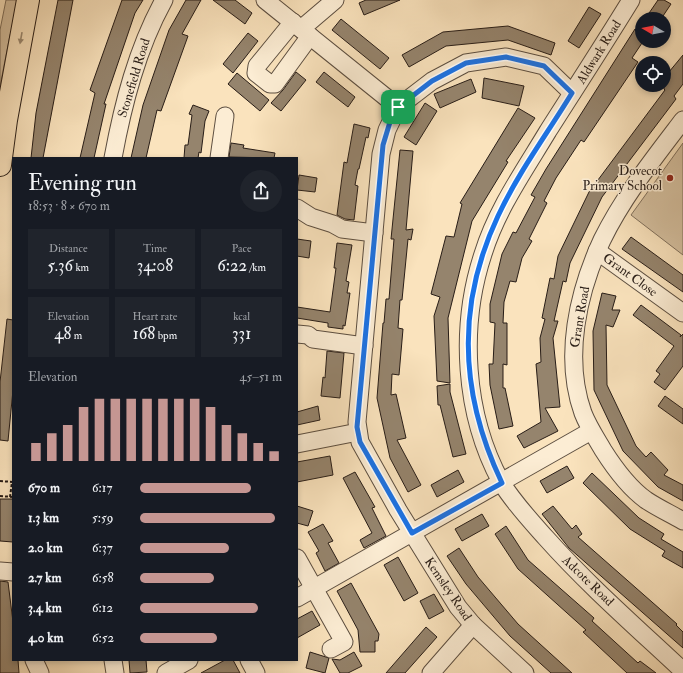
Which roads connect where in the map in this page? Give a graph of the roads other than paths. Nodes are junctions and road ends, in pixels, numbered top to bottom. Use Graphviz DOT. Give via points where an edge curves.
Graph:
graph roads {
  1 [pos="28,0"];
  2 [pos="164,0"];
  3 [pos="266,0"];
  4 [pos="335,0"];
  5 [pos="627,1"];
  6 [pos="301,29"];
  7 [pos="572,93"];
  8 [pos="398,107"];
  9 [pos="224,116"];
  10 [pos="3,120"];
  11 [pos="683,120"];
  12 [pos="113,157"];
  13 [pos="219,157"];
  14 [pos="0,165"];
  15 [pos="298,209"];
  16 [pos="374,233"];
  17 [pos="597,252"];
  18 [pos="683,313"];
  19 [pos="298,334"];
  20 [pos="364,346"];
  21 [pos="591,431"];
  22 [pos="358,432"];
  23 [pos="298,444"];
  24 [pos="502,483"];
  25 [pos="683,521"];
  26 [pos="412,533"];
  27 [pos="298,560"];
  28 [pos="0,571"];
  29 [pos="12,572"];
  30 [pos="315,588"];
  31 [pos="298,597"];
  32 [pos="472,625"];
  33 [pos="331,649"];
  34 [pos="34,661"];
  35 [pos="113,661"];
  36 [pos="186,661"];
  37 [pos="250,661"];
  38 [pos="683,670"];
  39 [pos="40,673"];
  40 [pos="115,673"];
  41 [pos="166,673"];
  42 [pos="256,673"];
  43 [pos="431,673"];
  44 [pos="525,673"];
  1 -- 10 [label="highway, one-way"];
  2 -- 12 [label="street, Stonefield Road" via="137,61"];
  3 -- 6 [label="street"];
  4 -- 6 [label="street"];
  5 -- 7 [label="street, Aldwark Road"];
  6 -- 8 [label="street"];
  7 -- 8 [label="street" via="544,66 506,57 466,63 432,81"];
  7 -- 24 [label="street, Aldwark Road" via="518,178 498,216 483,254 473,296 468,346 474,406 485,443"];
  8 -- 16 [label="street, Kemsley Road" via="383,145"];
  9 -- 13 [label="street"];
  10 -- 14 [label="highway"];
  11 -- 17 [label="street, Grant Road" via="626,199"];
  15 -- 16 [label="street" via="342,229"];
  16 -- 20 [label="street, Kemsley Road"];
  17 -- 18 [label="street, Grant Close"];
  17 -- 21 [label="street, Grant Road" via="582,297 574,349 578,396"];
  19 -- 20 [label="street" via="313,339"];
  20 -- 22 [label="street, Kemsley Road" via="356,422"];
  21 -- 24 [label="street"];
  21 -- 25 [label="street, Grant Road" via="618,473 646,500"];
  22 -- 23 [label="street"];
  22 -- 26 [label="street, Kemsley Road" via="360,442"];
  24 -- 26 [label="street"];
  24 -- 38 [label="street, Adcote Road" via="525,514 574,569"];
  26 -- 30 [label="street"];
  26 -- 32 [label="street, Kemsley Road"];
  27 -- 30 [label="street"];
  28 -- 29 [label="street"];
  30 -- 31 [label="street"];
  30 -- 33 [label="street" via="344,642"];
  32 -- 43 [label="street"];
  32 -- 44 [label="street, Kemsley Road"];
  34 -- 39 [label="street"];
  35 -- 40 [label="street"];
  36 -- 41 [label="street"];
  37 -- 42 [label="street"];
}
